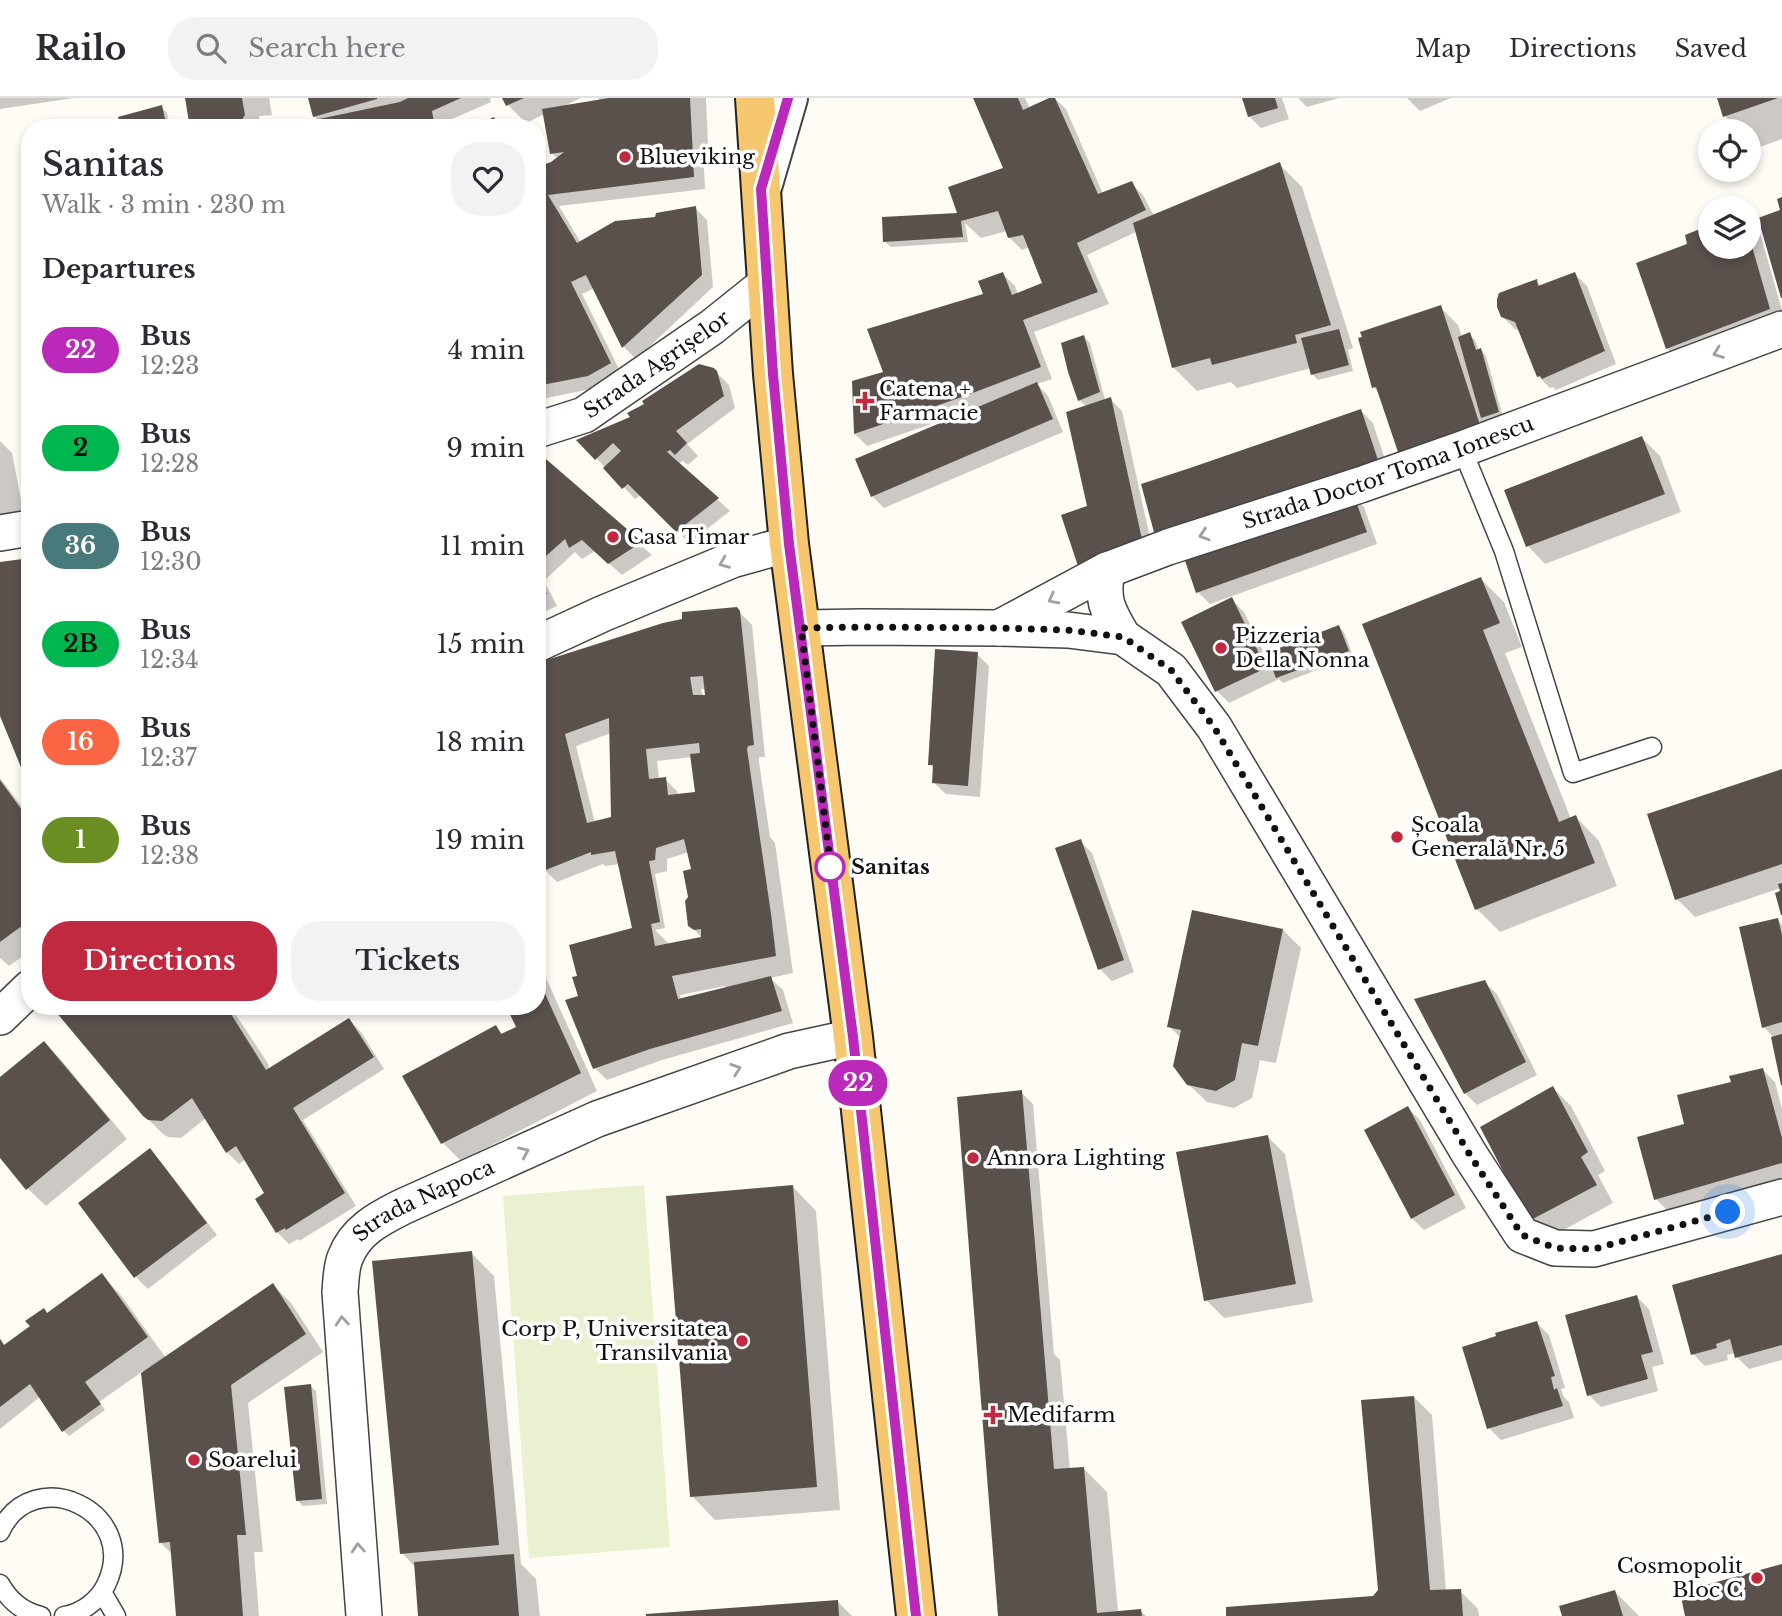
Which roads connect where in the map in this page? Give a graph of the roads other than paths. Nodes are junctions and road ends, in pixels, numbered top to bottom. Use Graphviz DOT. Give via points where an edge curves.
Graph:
graph roads {
  1 [pos="755,98"];
  2 [pos="788,98"];
  3 [pos="761,189"];
  4 [pos="767,283"];
  5 [pos="1782,329"];
  6 [pos="546,427"];
  7 [pos="1462,449"];
  8 [pos="21,530"];
  9 [pos="0,533"];
  10 [pos="789,544"];
  11 [pos="1107,570"];
  12 [pos="801,628"];
  13 [pos="999,628"];
  14 [pos="1123,637"];
  15 [pos="546,640"];
  16 [pos="1652,747"];
  17 [pos="21,997"];
  18 [pos="0,1017"];
  19 [pos="853,1037"];
  20 [pos="1782,1197"];
  21 [pos="0,1532"];
  22 [pos="0,1584"];
  23 [pos="102,1592"];
  24 [pos="41,1616"];
  25 [pos="64,1616"];
  26 [pos="116,1616"];
  27 [pos="364,1616"];
  28 [pos="916,1616"];
  1 -- 3 [label="main road"];
  2 -- 3 [label="street"];
  3 -- 4 [label="main road"];
  4 -- 6 [label="street, Strada Agrișelor" via="712,327 584,415"];
  4 -- 10 [label="main road"];
  5 -- 7 [label="street, Strada Doctor Toma Ionescu, one-way"];
  7 -- 11 [label="street, Strada Doctor Toma Ionescu, one-way"];
  7 -- 16 [label="lane" via="1504,551 1573,773"];
  8 -- 9 [label="street"];
  10 -- 12 [label="main road"];
  10 -- 15 [label="street, one-way" via="732,560"];
  11 -- 13 [label="street, Strada Doctor Toma Ionescu, one-way"];
  11 -- 14 [label="street" via="1105,598"];
  12 -- 13 [label="street"];
  12 -- 19 [label="main road"];
  13 -- 14 [label="street"];
  14 -- 20 [label="street" via="1171,670 1214,727 1522,1235 1555,1248 1594,1249"];
  17 -- 18 [label="street"];
  27 -- 19 [label="street, Strada Napoca, one-way" via="340,1292 345,1259 356,1237 402,1207 597,1119 789,1051"];
  19 -- 28 [label="main road"];
  21 -- 23 [label="lane" via="19,1508 38,1499 58,1497 79,1503 96,1515 108,1532 113,1552 111,1573"];
  22 -- 24 [label="lane" via="21,1608"];
  23 -- 25 [label="lane" via="89,1605"];
  23 -- 26 [label="lane"];
}
